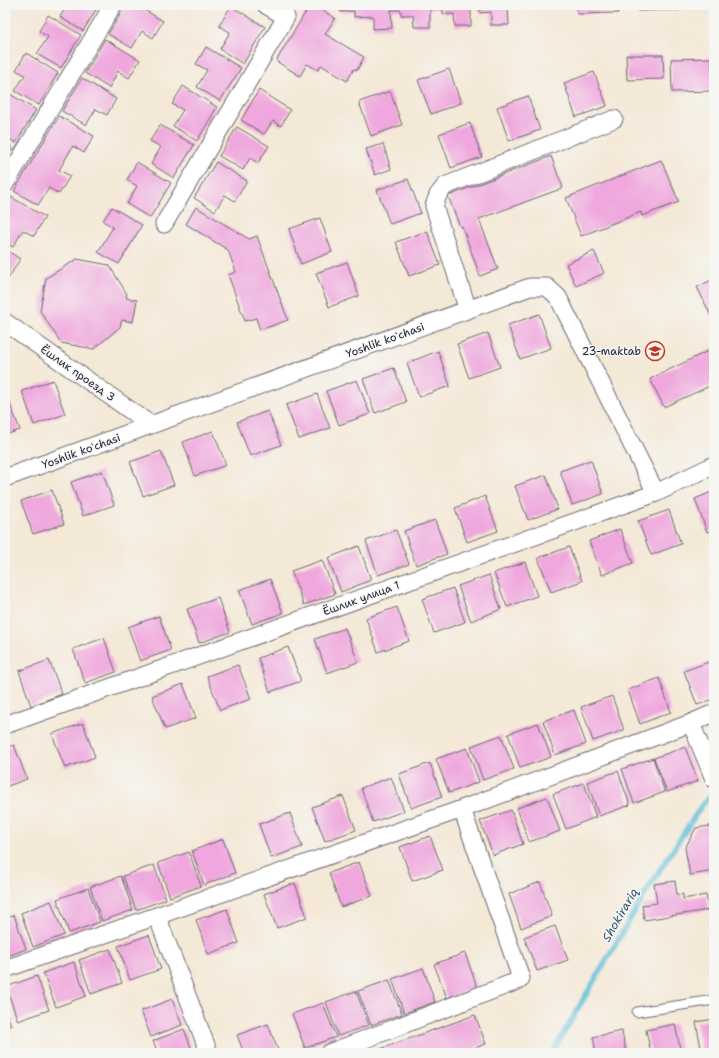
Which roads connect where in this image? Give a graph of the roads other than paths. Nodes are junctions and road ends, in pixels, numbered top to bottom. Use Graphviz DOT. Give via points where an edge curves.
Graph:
graph roads {
  1 [pos="113,5"];
  2 [pos="266,5"];
  3 [pos="289,11"];
  4 [pos="614,119"];
  5 [pos="5,184"];
  6 [pos="164,224"];
  7 [pos="468,310"];
  8 [pos="5,322"];
  9 [pos="151,425"];
  10 [pos="714,465"];
  11 [pos="5,478"];
  12 [pos="656,493"];
  13 [pos="714,713"];
  14 [pos="691,723"];
  15 [pos="5,725"];
  16 [pos="712,775"];
  17 [pos="462,809"];
  18 [pos="157,916"];
  19 [pos="5,969"];
  20 [pos="714,1000"];
  21 [pos="637,1012"];
  22 [pos="209,1053"];
  23 [pos="329,1053"];
  1 -- 5 [label="street"];
  2 -- 3 [label="street"];
  3 -- 6 [label="street"];
  4 -- 7 [label="street" via="445,186 438,195 434,206"];
  7 -- 9 [label="street, Yoshlik koʻchasi"];
  7 -- 12 [label="street, Yoshlik koʻchasi" via="530,287 547,287 558,297"];
  8 -- 9 [label="street, Ёшлик проезд 3"];
  9 -- 11 [label="street, Yoshlik koʻchasi"];
  10 -- 12 [label="street, Ёшлик улица 1"];
  12 -- 15 [label="street, Ёшлик улица 1"];
  13 -- 14 [label="street"];
  14 -- 16 [label="street"];
  14 -- 17 [label="street"];
  17 -- 18 [label="street"];
  17 -- 23 [label="street" via="520,980"];
  18 -- 19 [label="street"];
  18 -- 22 [label="street"];
  20 -- 21 [label="lane"];
}
